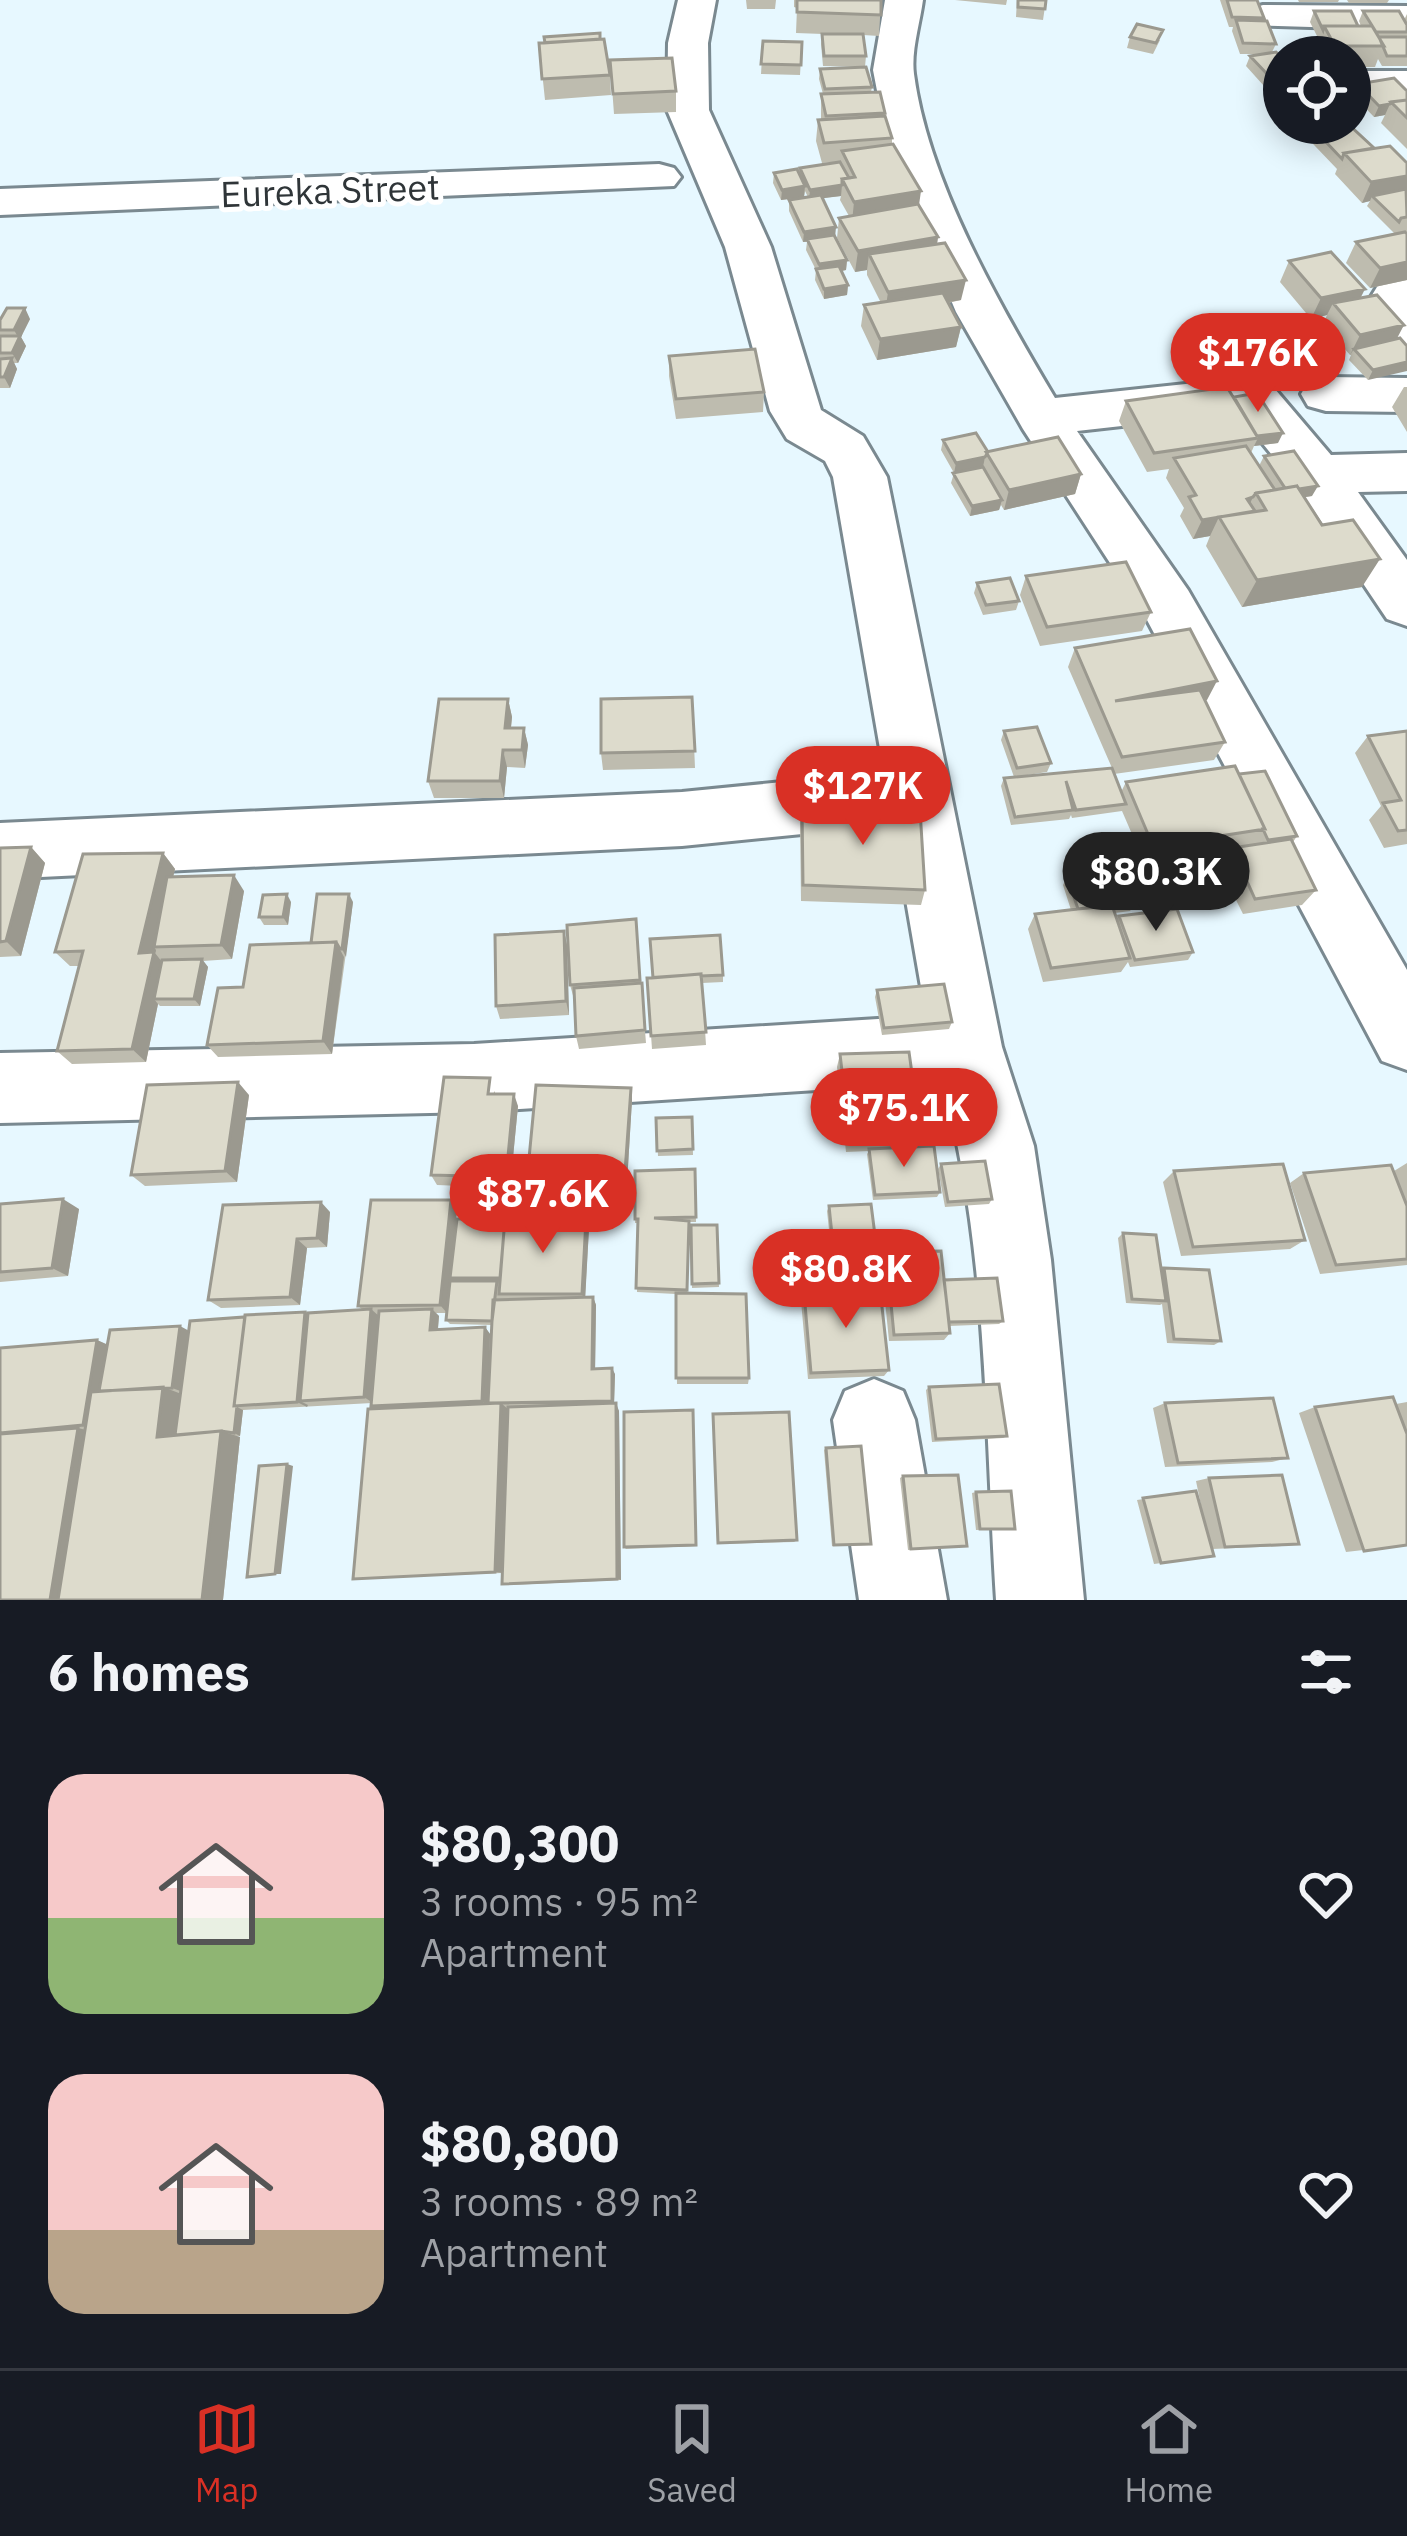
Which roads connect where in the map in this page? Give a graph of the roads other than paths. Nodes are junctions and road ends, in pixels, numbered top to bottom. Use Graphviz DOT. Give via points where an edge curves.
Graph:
graph roads {
  1 [pos="697,0"];
  2 [pos="904,0"];
  3 [pos="1260,9"];
  4 [pos="1407,18"];
  5 [pos="1275,36"];
  6 [pos="1371,83"];
  7 [pos="1407,83"];
  8 [pos="659,177"];
  9 [pos="0,202"];
  10 [pos="1407,292"];
  11 [pos="1407,336"];
  12 [pos="1326,394"];
  13 [pos="1407,395"];
  14 [pos="1041,417"];
  15 [pos="1407,472"];
  16 [pos="1317,474"];
  17 [pos="1407,604"];
  18 [pos="917,796"];
  19 [pos="0,850"];
  20 [pos="1398,999"];
  21 [pos="967,1046"];
  22 [pos="0,1088"];
  23 [pos="874,1420"];
  24 [pos="904,1600"];
  25 [pos="1040,1600"];
  1 -- 18 [label="street" via="688,110 748,247 796,411 805,426 845,449 860,477"];
  2 -- 14 [label="street" via="893,70 911,153 980,312"];
  3 -- 4 [label="street"];
  3 -- 5 [label="street"];
  6 -- 7 [label="street"];
  8 -- 9 [label="street, Eureka Street"];
  10 -- 11 [label="street" via="1390,305"];
  12 -- 13 [label="street"];
  14 -- 16 [label="street" via="1251,394"];
  14 -- 20 [label="street" via="1168,604"];
  15 -- 16 [label="street"];
  16 -- 17 [label="street"];
  18 -- 19 [label="street" via="682,819"];
  18 -- 21 [label="street"];
  21 -- 22 [label="street" via="474,1078"];
  21 -- 25 [label="street" via="997,1146"];
  23 -- 24 [label="street"];
}
